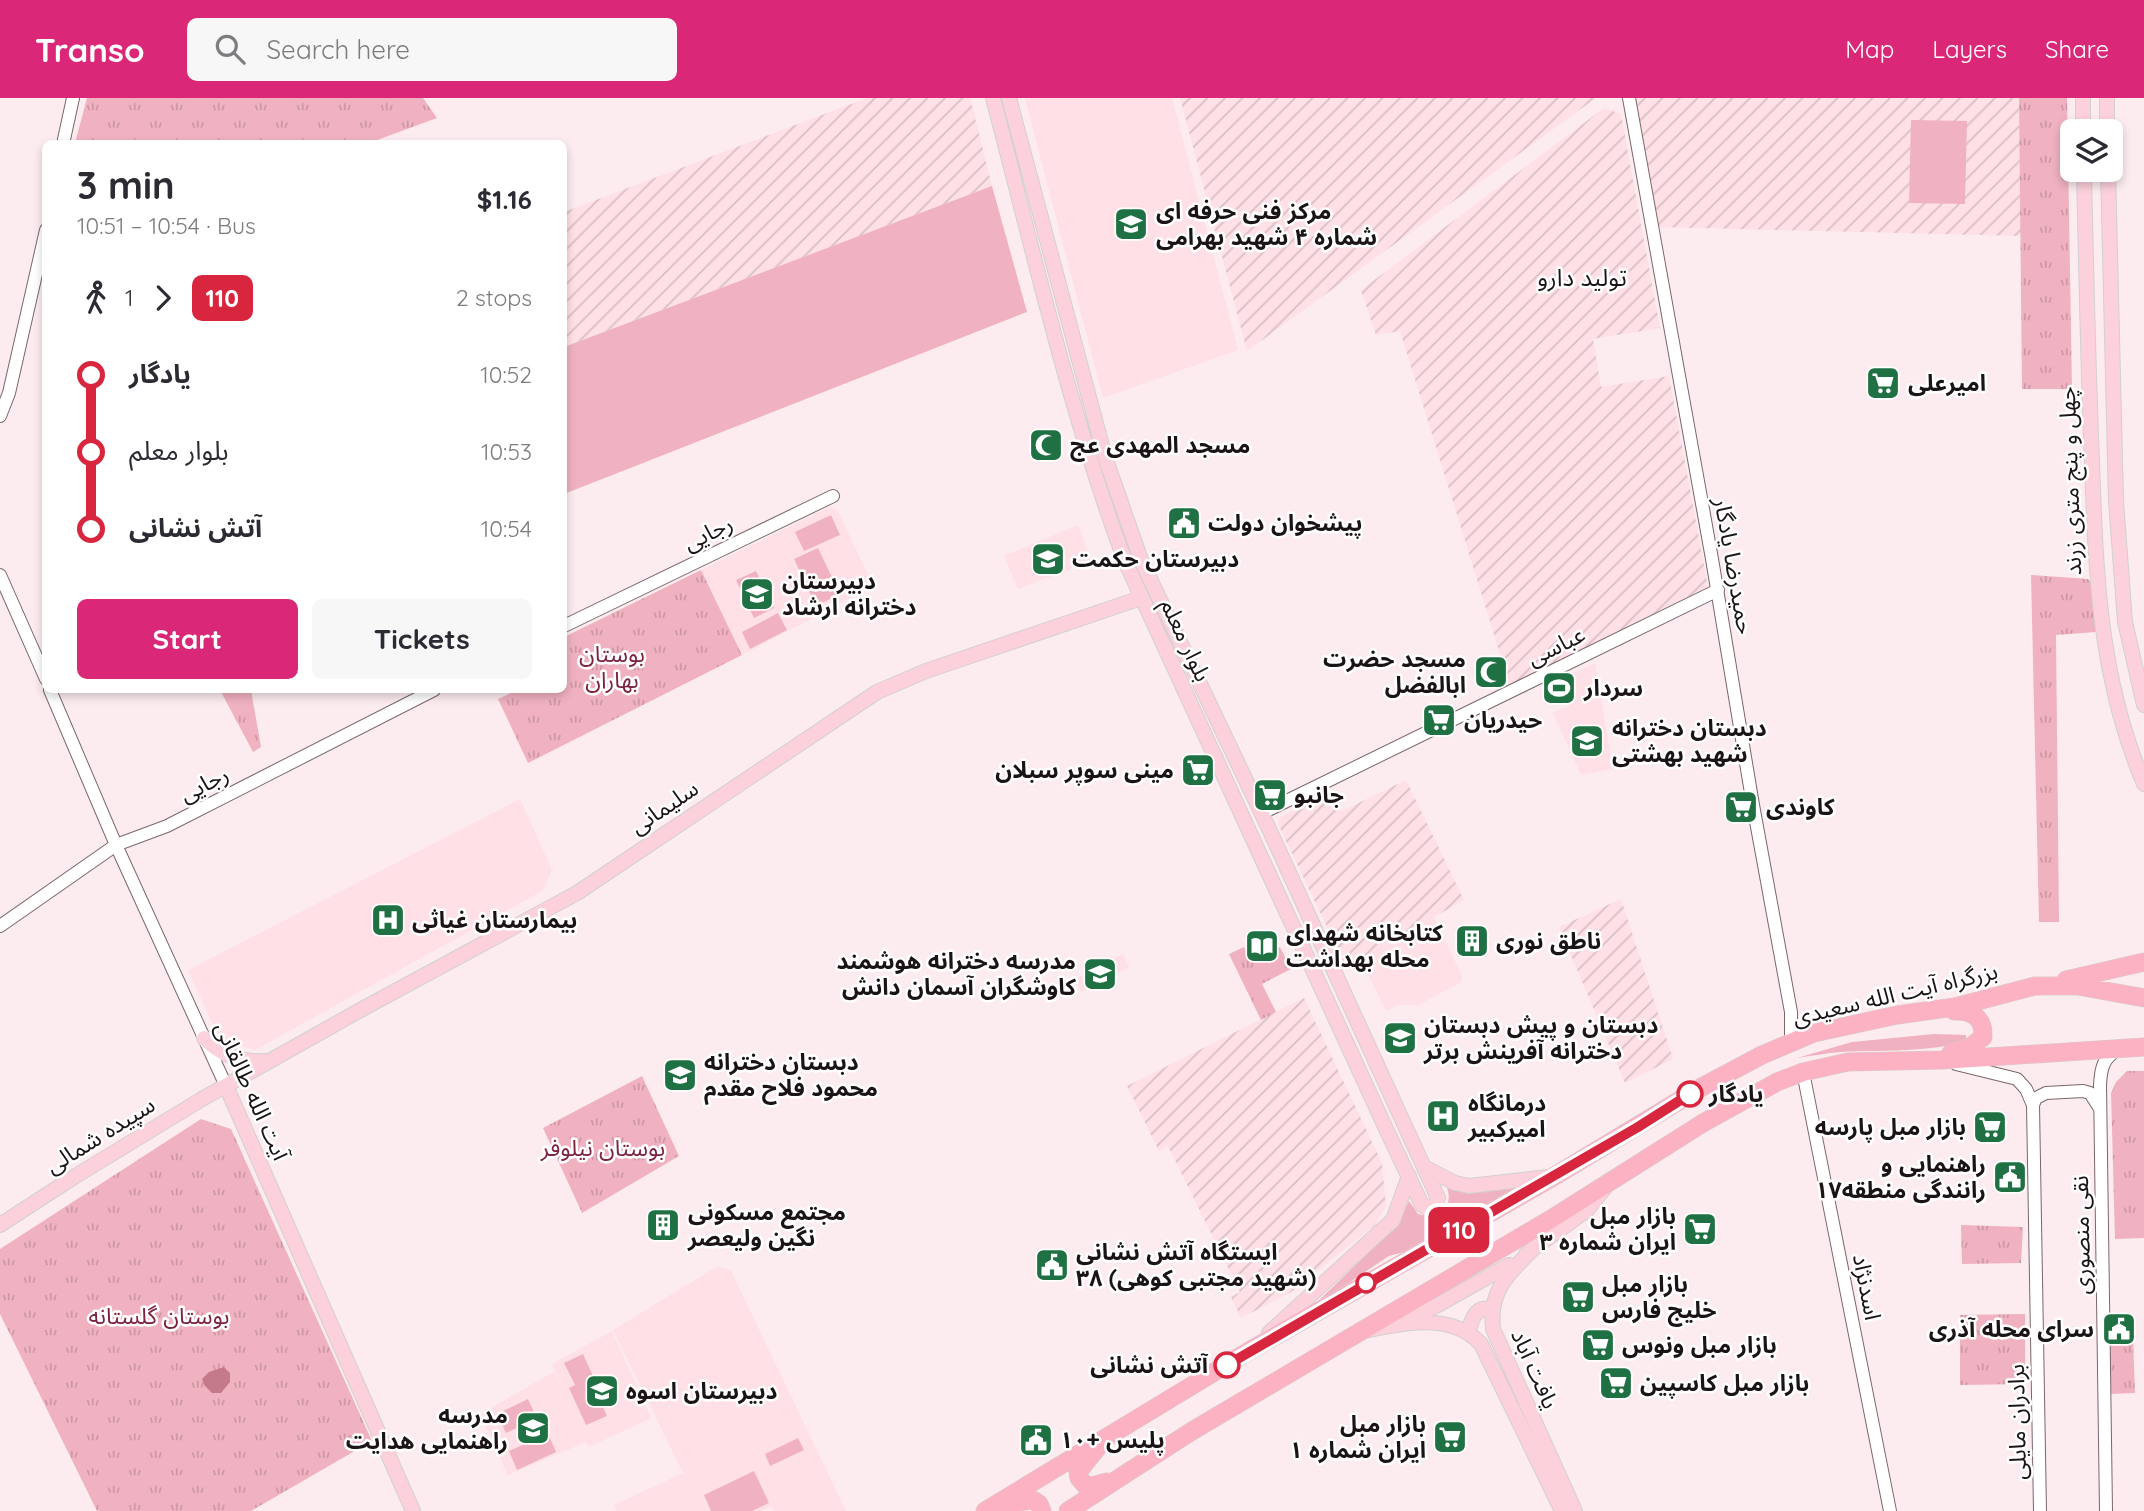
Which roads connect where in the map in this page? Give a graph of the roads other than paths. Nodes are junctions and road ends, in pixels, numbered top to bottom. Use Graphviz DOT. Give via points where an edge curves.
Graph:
graph roads {
  1 [pos="73,98"];
  2 [pos="993,98"];
  3 [pos="1009,98"];
  4 [pos="1629,98"];
  5 [pos="2083,98"];
  6 [pos="2107,98"];
  7 [pos="2083,119"];
  8 [pos="2107,119"];
  9 [pos="64,140"];
  10 [pos="2084,182"];
  11 [pos="2108,182"];
  12 [pos="42,248"];
  13 [pos="0,416"];
  14 [pos="833,496"];
  15 [pos="0,575"];
  16 [pos="1717,590"];
  17 [pos="1141,598"];
  18 [pos="567,625"];
  19 [pos="42,670"];
  20 [pos="51,693"];
  21 [pos="428,693"];
  22 [pos="2144,705"];
  23 [pos="2144,784"];
  24 [pos="1262,813"];
  25 [pos="116,845"];
  26 [pos="0,926"];
  27 [pos="2144,962"];
  28 [pos="2035,986"];
  29 [pos="2144,998"];
  30 [pos="1923,1012"];
  31 [pos="204,1038"];
  32 [pos="1791,1042"];
  33 [pos="2144,1047"];
  34 [pos="2118,1049"];
  35 [pos="1920,1060"];
  36 [pos="1942,1060"];
  37 [pos="272,1061"];
  38 [pos="1803,1072"];
  39 [pos="226,1086"];
  40 [pos="2033,1105"];
  41 [pos="2100,1109"];
  42 [pos="1424,1167"];
  43 [pos="1409,1176"];
  44 [pos="1553,1177"];
  45 [pos="1608,1183"];
  46 [pos="0,1225"];
  47 [pos="1532,1250"];
  48 [pos="1493,1310"];
  49 [pos="1361,1332"];
  50 [pos="1468,1332"];
  51 [pos="1249,1350"];
  52 [pos="1107,1436"];
  53 [pos="1124,1476"];
  54 [pos="988,1509"];
  55 [pos="413,1511"];
  56 [pos="1042,1511"];
  57 [pos="1068,1511"];
  58 [pos="1562,1511"];
  59 [pos="1575,1511"];
  60 [pos="1891,1511"];
  61 [pos="2040,1511"];
  62 [pos="2106,1511"];
  1 -- 9 [label="street"];
  2 -- 17 [label="main road, بلوار معلم" via="1086,445"];
  3 -- 24 [label="main road, بلوار معلم" via="1120,503 1157,595"];
  4 -- 16 [label="street, حمیدرضا یادگار"];
  5 -- 7 [label="main road"];
  6 -- 8 [label="main road"];
  10 -- 23 [label="main road, چهل و پنج متری زرند" via="2097,587 2110,681 2127,744"];
  11 -- 22 [label="main road, چهل و پنج متری زرند" via="2116,501 2125,622"];
  12 -- 13 [label="street"];
  14 -- 18 [label="street, رجایی"];
  15 -- 19 [label="street"];
  16 -- 24 [label="street, عباسی"];
  16 -- 32 [label="street, حمیدرضا یادگار" via="1791,1012"];
  17 -- 37 [label="main road, سلیمانی" via="877,692 577,893"];
  17 -- 43 [label="main road, بلوار معلم"];
  20 -- 25 [label="street, آیت الله طالقانی"];
  21 -- 25 [label="street, رجایی" via="167,827"];
  24 -- 42 [label="main road, بلوار معلم"];
  25 -- 26 [label="street, رجایی"];
  25 -- 31 [label="street, آیت الله طالقانی"];
  27 -- 28 [label="highway"];
  28 -- 29 [label="highway, بزرگراه آیت الله سعیدی" via="2078,986"];
  28 -- 30 [label="highway, بزرگراه آیت الله سعیدی"];
  30 -- 32 [label="highway, بزرگراه آیت الله سعیدی" via="1814,1032"];
  30 -- 35 [label="highway" via="1970,1012 1981,1022 1983,1037 1969,1048"];
  31 -- 37 [label="main road" via="232,1057"];
  31 -- 39 [label="street, آیت الله طالقانی"];
  32 -- 44 [label="highway, بزرگراه آیت الله سعیدی" via="1700,1088"];
  33 -- 34 [label="highway"];
  34 -- 36 [label="highway"];
  34 -- 41 [label="street, نقی منصوری" via="2103,1063"];
  35 -- 36 [label="highway"];
  35 -- 38 [label="highway" via="1848,1062"];
  36 -- 40 [label="street" via="2017,1079"];
  37 -- 39 [label="main road, سلیمانی"];
  38 -- 45 [label="highway" via="1747,1097"];
  38 -- 60 [label="street, اسدنژاد"];
  39 -- 46 [label="main road, سپیده شمالی"];
  39 -- 55 [label="main road, آیت الله طالقانی"];
  40 -- 41 [label="street" via="2046,1093 2083,1091 2090,1093"];
  40 -- 61 [label="street, برادران مایلی"];
  41 -- 62 [label="street, نقی منصوری"];
  42 -- 43 [label="main road, بلوار معلم" via="1438,1198 1435,1206 1422,1205"];
  42 -- 44 [label="main road" via="1469,1186"];
  43 -- 51 [label="main road" via="1394,1220"];
  44 -- 51 [label="highway, بزرگراه آیت الله سعیدی"];
  45 -- 47 [label="main road" via="1587,1210"];
  45 -- 49 [label="highway"];
  47 -- 48 [label="main road, یافت آباد" via="1502,1281"];
  47 -- 49 [label="main road" via="1430,1310"];
  48 -- 50 [label="main road" via="1477,1312"];
  48 -- 59 [label="main road, یافت آباد" via="1499,1346"];
  49 -- 50 [label="main road" via="1416,1322 1451,1325"];
  49 -- 53 [label="highway"];
  50 -- 58 [label="main road" via="1481,1344"];
  51 -- 52 [label="highway, بزرگراه آیت الله سعیدی"];
  52 -- 53 [label="highway" via="1083,1464 1079,1478 1093,1486"];
  52 -- 54 [label="highway, بزرگراه آیت الله سعیدی"];
  53 -- 57 [label="highway"];
  54 -- 56 [label="highway" via="1033,1500"];
}
